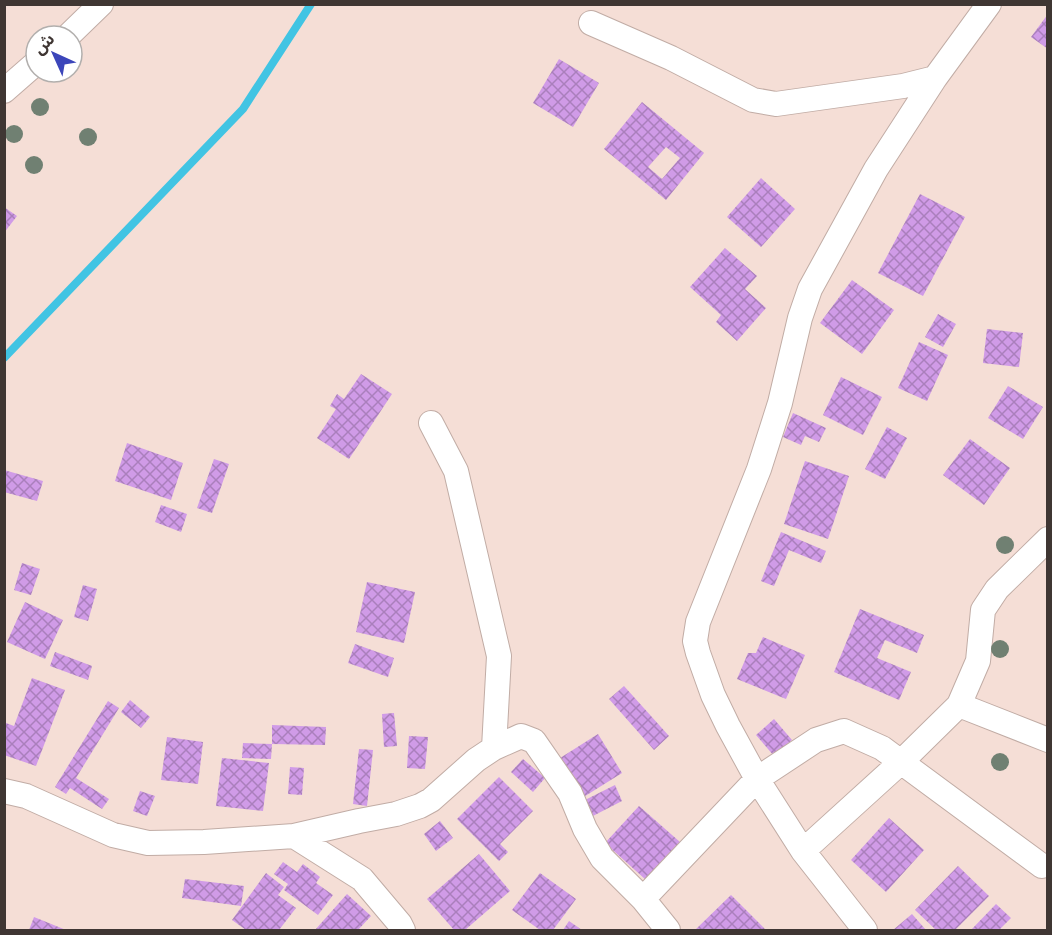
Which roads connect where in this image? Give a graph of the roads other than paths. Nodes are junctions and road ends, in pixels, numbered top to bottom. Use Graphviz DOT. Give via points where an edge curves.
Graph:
graph roads {
  1 [pos="101,4"];
  2 [pos="989,4"];
  3 [pos="591,23"];
  4 [pos="80,24"];
  5 [pos="24,74"];
  6 [pos="935,78"];
  7 [pos="4,91"];
  8 [pos="431,423"];
  9 [pos="1047,539"];
  10 [pos="958,705"];
  11 [pos="1047,740"];
  12 [pos="494,748"];
  13 [pos="901,762"];
  14 [pos="757,778"];
  15 [pos="4,791"];
  16 [pos="294,836"];
  17 [pos="803,851"];
  18 [pos="1042,866"];
  19 [pos="643,899"];
  20 [pos="403,930"];
  21 [pos="668,930"];
  22 [pos="865,930"];
  1 -- 4 [label="street"];
  2 -- 6 [label="street"];
  3 -- 6 [label="street" via="765,104"];
  5 -- 7 [label="street"];
  6 -- 14 [label="street" via="876,169 810,289 759,469 698,622 695,642 704,673"];
  8 -- 12 [label="street" via="456,471 499,656"];
  9 -- 10 [label="street" via="997,589 983,610 978,661"];
  10 -- 11 [label="street"];
  10 -- 13 [label="street"];
  12 -- 16 [label="street" via="420,806"];
  12 -- 19 [label="street" via="521,736 534,741 570,793 602,858"];
  13 -- 14 [label="street" via="882,748 844,731 816,740"];
  13 -- 17 [label="street"];
  13 -- 18 [label="street"];
  14 -- 17 [label="street"];
  14 -- 19 [label="street"];
  15 -- 16 [label="street" via="26,796 112,835 148,843"];
  16 -- 20 [label="street" via="362,879"];
  17 -- 22 [label="street"];
  19 -- 21 [label="street"];
}
